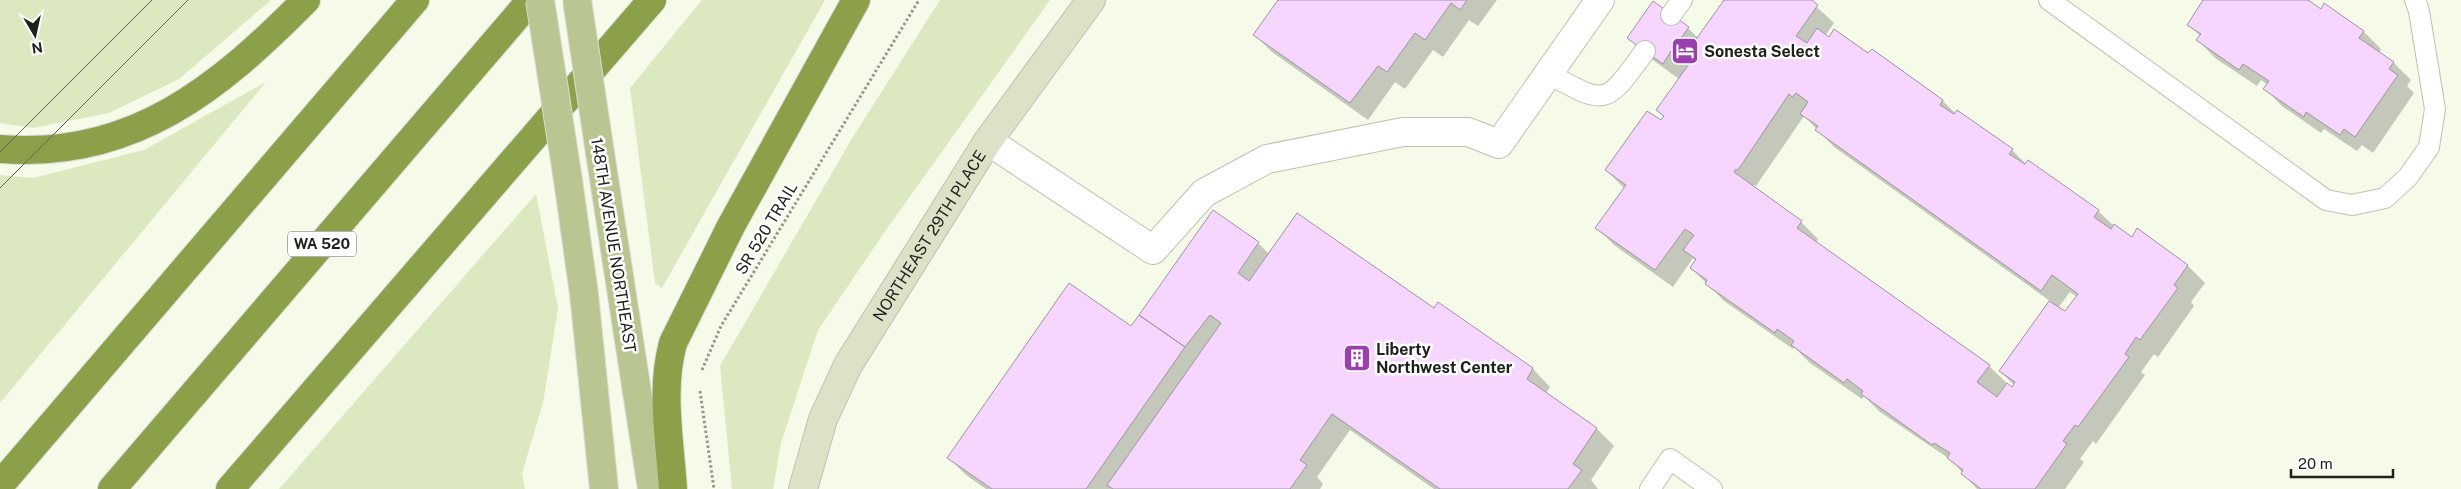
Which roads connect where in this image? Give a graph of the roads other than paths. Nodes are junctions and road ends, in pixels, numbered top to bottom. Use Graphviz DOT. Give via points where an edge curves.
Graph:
graph roads {
  1 [pos="306,0"];
  2 [pos="415,0"];
  3 [pos="531,0"];
  4 [pos="540,0"];
  5 [pos="577,0"];
  6 [pos="652,0"];
  7 [pos="856,0"];
  8 [pos="1091,0"];
  9 [pos="1600,0"];
  10 [pos="2049,0"];
  11 [pos="2414,0"];
  12 [pos="1645,51"];
  13 [pos="1547,74"];
  14 [pos="988,141"];
  15 [pos="0,149"];
  16 [pos="0,485"];
  17 [pos="112,489"];
  18 [pos="230,489"];
  19 [pos="604,489"];
  20 [pos="652,489"];
  21 [pos="673,489"];
  22 [pos="803,489"];
  23 [pos="1650,489"];
  24 [pos="1712,489"];
  1 -- 15 [label="highway" via="240,63 186,104 150,124 77,146"];
  2 -- 16 [label="highway"];
  3 -- 17 [label="highway, WA 520"];
  4 -- 19 [label="main road, bridge" via="582,274"];
  5 -- 20 [label="main road, 148TH AVENUE NORTHEAST, bridge"];
  6 -- 18 [label="highway"];
  7 -- 21 [label="highway" via="730,226 673,343 667,379"];
  8 -- 14 [label="street, NORTHEAST 29TH PLACE"];
  9 -- 13 [label="street"];
  10 -- 11 [label="lane" via="2326,200 2352,205 2385,198 2408,177 2429,147 2435,109 2419,11"];
  12 -- 13 [label="lane" via="1609,95 1595,97"];
  13 -- 14 [label="street" via="1500,144 1468,132 1403,132 1267,159 1204,193 1153,250"];
  14 -- 22 [label="street, NORTHEAST 29TH PLACE" via="848,365 823,419"];
  23 -- 24 [label="lane" via="1670,459"];
}
